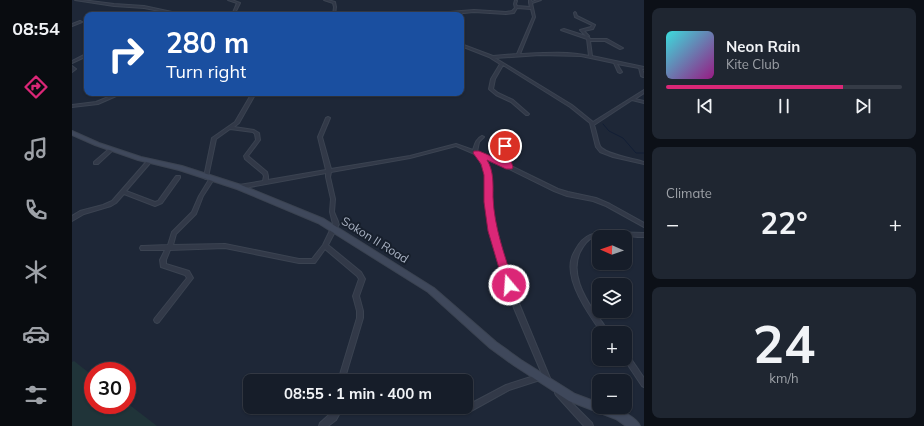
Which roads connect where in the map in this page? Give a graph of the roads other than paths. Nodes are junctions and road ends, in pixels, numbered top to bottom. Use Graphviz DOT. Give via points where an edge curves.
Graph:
graph roads {
  1 [pos="76,0"];
  2 [pos="229,0"];
  3 [pos="325,0"];
  4 [pos="540,0"];
  5 [pos="516,1"];
  6 [pos="530,1"];
  7 [pos="516,7"];
  8 [pos="531,8"];
  9 [pos="171,12"];
  10 [pos="234,12"];
  11 [pos="334,12"];
  12 [pos="460,12"];
  13 [pos="575,13"];
  14 [pos="81,22"];
  15 [pos="72,26"];
  16 [pos="562,30"];
  17 [pos="586,36"];
  18 [pos="589,40"];
  19 [pos="464,46"];
  20 [pos="621,48"];
  21 [pos="84,56"];
  22 [pos="490,56"];
  23 [pos="518,56"];
  24 [pos="591,56"];
  25 [pos="72,62"];
  26 [pos="615,62"];
  27 [pos="502,64"];
  28 [pos="72,67"];
  29 [pos="642,67"];
  30 [pos="72,71"];
  31 [pos="620,72"];
  32 [pos="643,76"];
  33 [pos="644,91"];
  34 [pos="114,96"];
  35 [pos="252,96"];
  36 [pos="632,99"];
  37 [pos="644,102"];
  38 [pos="72,106"];
  39 [pos="527,114"];
  40 [pos="328,118"];
  41 [pos="593,124"];
  42 [pos="231,128"];
  43 [pos="72,133"];
  44 [pos="482,137"];
  45 [pos="505,146"];
  46 [pos="112,150"];
  47 [pos="476,152"];
  48 [pos="149,162"];
  49 [pos="96,163"];
  50 [pos="644,163"];
  51 [pos="509,167"];
  52 [pos="329,171"];
  53 [pos="178,177"];
  54 [pos="209,178"];
  55 [pos="265,182"];
  56 [pos="239,187"];
  57 [pos="124,192"];
  58 [pos="72,219"];
  59 [pos="644,225"];
  60 [pos="334,229"];
  61 [pos="644,235"];
  62 [pos="325,246"];
  63 [pos="143,248"];
  64 [pos="169,248"];
  65 [pos="156,320"];
  66 [pos="601,326"];
  67 [pos="632,366"];
  68 [pos="343,374"];
  69 [pos="540,377"];
  70 [pos="548,382"];
  71 [pos="644,384"];
  72 [pos="473,405"];
  73 [pos="335,414"];
  74 [pos="323,426"];
  75 [pos="589,426"];
  76 [pos="635,426"];
  1 -- 9 [label="street"];
  2 -- 10 [label="street" via="239,3"];
  3 -- 11 [label="street" via="334,3"];
  4 -- 6 [label="street"];
  5 -- 7 [label="street"];
  6 -- 8 [label="street"];
  7 -- 8 [label="street"];
  7 -- 12 [label="street" via="515,10 506,13"];
  8 -- 23 [label="street" via="533,20"];
  13 -- 17 [label="street" via="594,26 582,30"];
  14 -- 15 [label="street"];
  16 -- 17 [label="street"];
  17 -- 18 [label="street"];
  18 -- 20 [label="street" via="606,40"];
  18 -- 24 [label="street"];
  19 -- 22 [label="street"];
  21 -- 25 [label="street"];
  22 -- 23 [label="street"];
  22 -- 27 [label="street"];
  23 -- 24 [label="street"];
  24 -- 26 [label="street"];
  26 -- 29 [label="street"];
  26 -- 31 [label="street"];
  27 -- 39 [label="street" via="493,79 491,89 512,101"];
  27 -- 41 [label="street" via="571,106"];
  28 -- 30 [label="street"];
  29 -- 32 [label="street"];
  33 -- 36 [label="street"];
  34 -- 38 [label="street" via="97,103"];
  35 -- 42 [label="street" via="237,123"];
  36 -- 37 [label="street"];
  36 -- 41 [label="street"];
  40 -- 52 [label="street" via="320,137"];
  41 -- 50 [label="street" via="598,147 602,151"];
  42 -- 54 [label="street" via="214,138"];
  42 -- 55 [label="street" via="257,133 258,140 246,156 265,173"];
  43 -- 46 [label="street, Sokon II Road"];
  44 -- 47 [label="street"];
  45 -- 51 [label="street"];
  46 -- 48 [label="street, Sokon II Road"];
  46 -- 49 [label="street"];
  47 -- 51 [label="street"];
  47 -- 52 [label="street" via="453,145 410,157"];
  47 -- 70 [label="street" via="485,164 488,175 489,206 496,245 523,325 538,354"];
  48 -- 54 [label="street, Sokon II Road" via="180,168"];
  48 -- 57 [label="street"];
  51 -- 59 [label="street" via="556,190 608,205"];
  52 -- 55 [label="street"];
  52 -- 60 [label="street" via="332,212 337,222"];
  53 -- 57 [label="street" via="160,202 155,204"];
  54 -- 56 [label="street, Sokon II Road"];
  54 -- 64 [label="street" via="194,213 174,233"];
  55 -- 56 [label="street"];
  56 -- 60 [label="street, Sokon II Road" via="305,213"];
  57 -- 58 [label="street" via="110,205 84,210"];
  60 -- 62 [label="street"];
  60 -- 69 [label="street, Sokon II Road" via="431,290 493,345"];
  61 -- 66 [label="street" via="593,235 573,257 572,270 576,283"];
  62 -- 64 [label="street" via="313,261 309,262 225,246"];
  62 -- 68 [label="street" via="362,279 356,296 360,318"];
  63 -- 64 [label="street"];
  64 -- 65 [label="street" via="163,265 187,274 190,278"];
  67 -- 71 [label="street"];
  69 -- 70 [label="street, Sokon II Road"];
  69 -- 72 [label="street" via="508,387"];
  70 -- 75 [label="street"];
  70 -- 76 [label="street, Sokon II Road" via="572,398 614,412"];
  73 -- 74 [label="street"];
}
